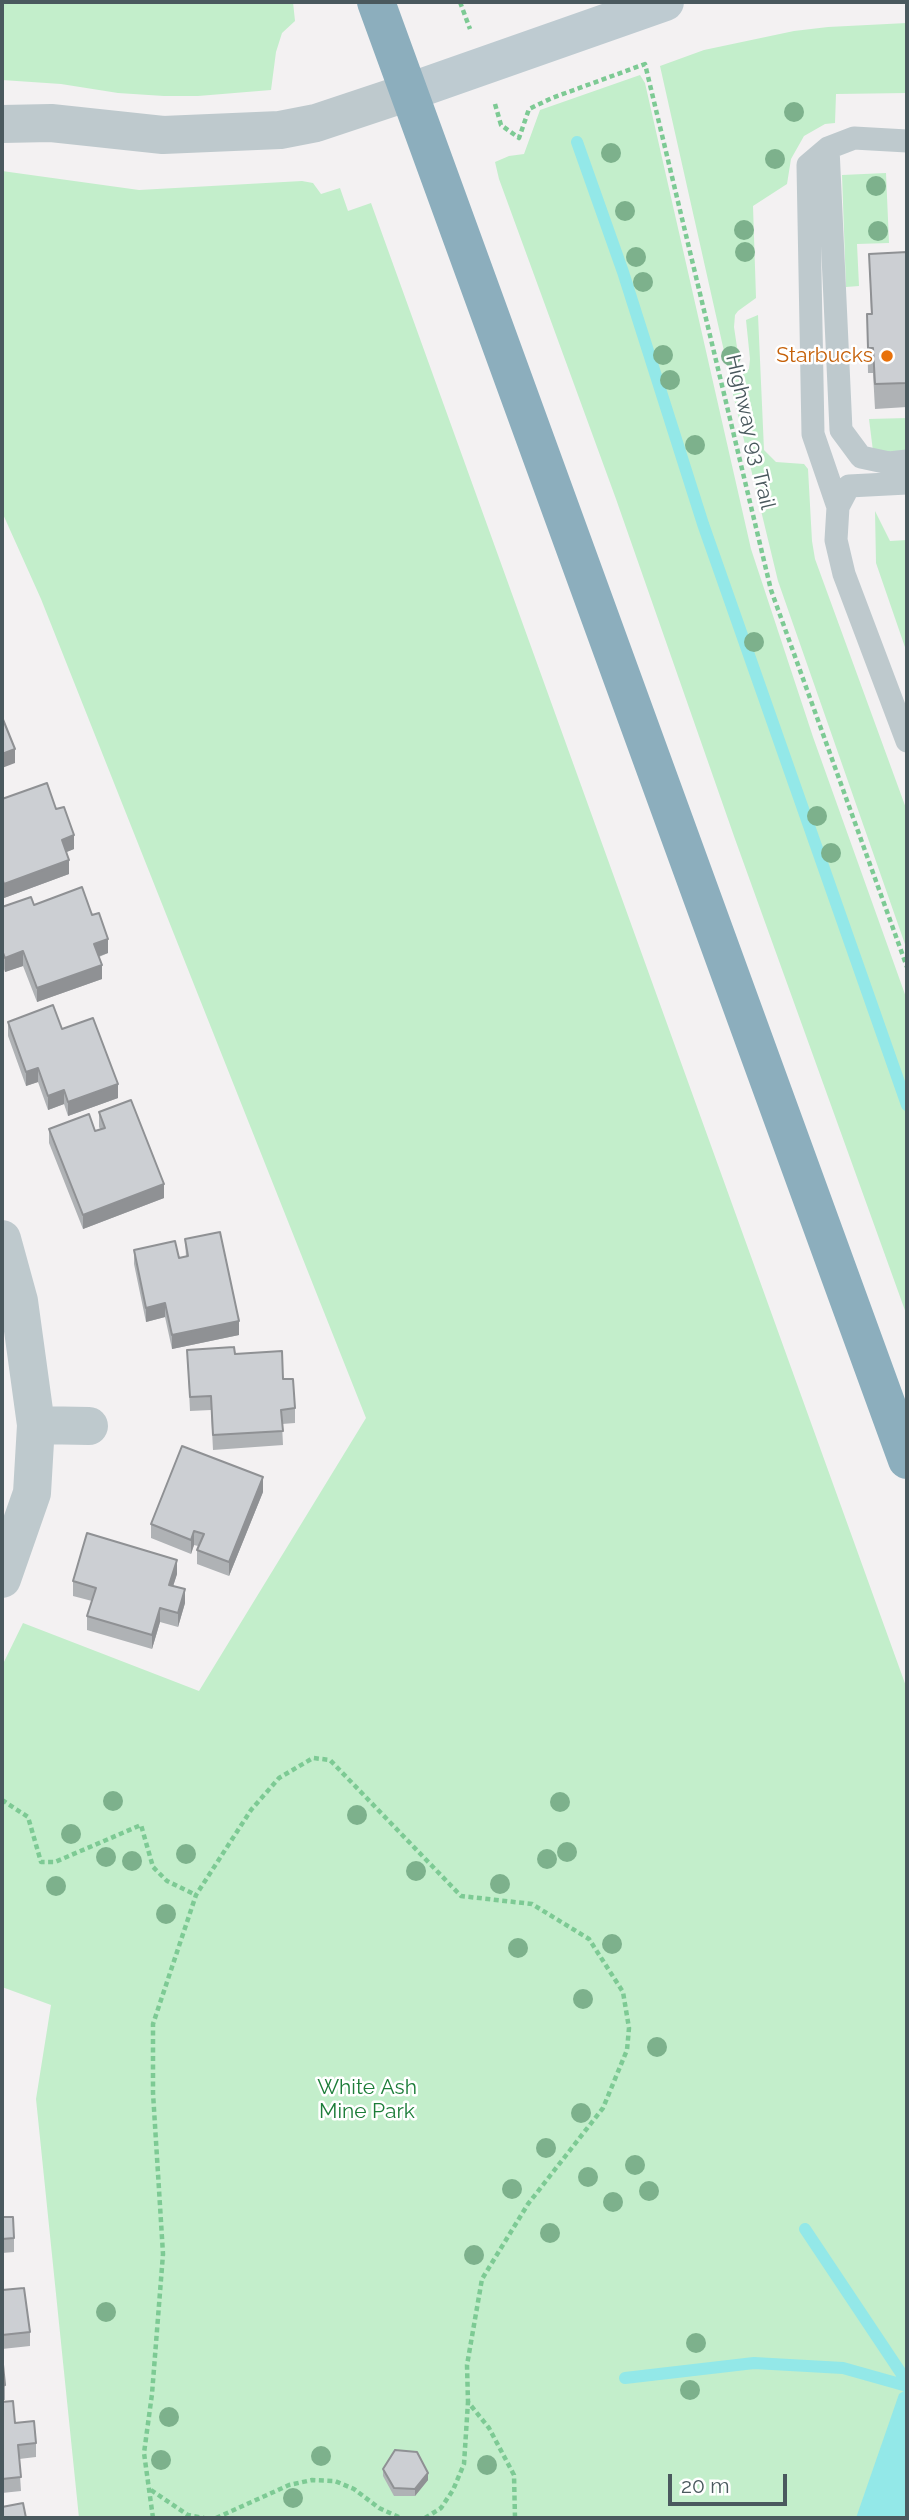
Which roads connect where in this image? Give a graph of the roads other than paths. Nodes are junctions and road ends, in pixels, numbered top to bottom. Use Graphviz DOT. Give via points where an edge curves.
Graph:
graph roads {
  1 [pos="376,2"];
  2 [pos="665,2"];
  3 [pos="409,92"];
  4 [pos="2,124"];
  5 [pos="907,141"];
  6 [pos="828,148"];
  7 [pos="907,461"];
  8 [pos="907,483"];
  9 [pos="838,507"];
  10 [pos="907,741"];
  11 [pos="2,1239"];
  12 [pos="36,1425"];
  13 [pos="89,1426"];
  14 [pos="907,1460"];
  15 [pos="2,1579"];
  1 -- 3 [label="highway"];
  2 -- 3 [label="street"];
  3 -- 4 [label="street" via="280,130 163,135 51,123"];
  3 -- 14 [label="highway"];
  5 -- 6 [label="lane" via="854,138"];
  6 -- 7 [label="lane" via="841,430 861,457 889,463"];
  6 -- 9 [label="lane" via="808,165 813,434"];
  8 -- 9 [label="lane" via="849,486"];
  9 -- 10 [label="lane" via="836,540 845,574"];
  11 -- 12 [label="street" via="19,1301"];
  12 -- 13 [label="street"];
  12 -- 15 [label="street" via="32,1493"];
}
